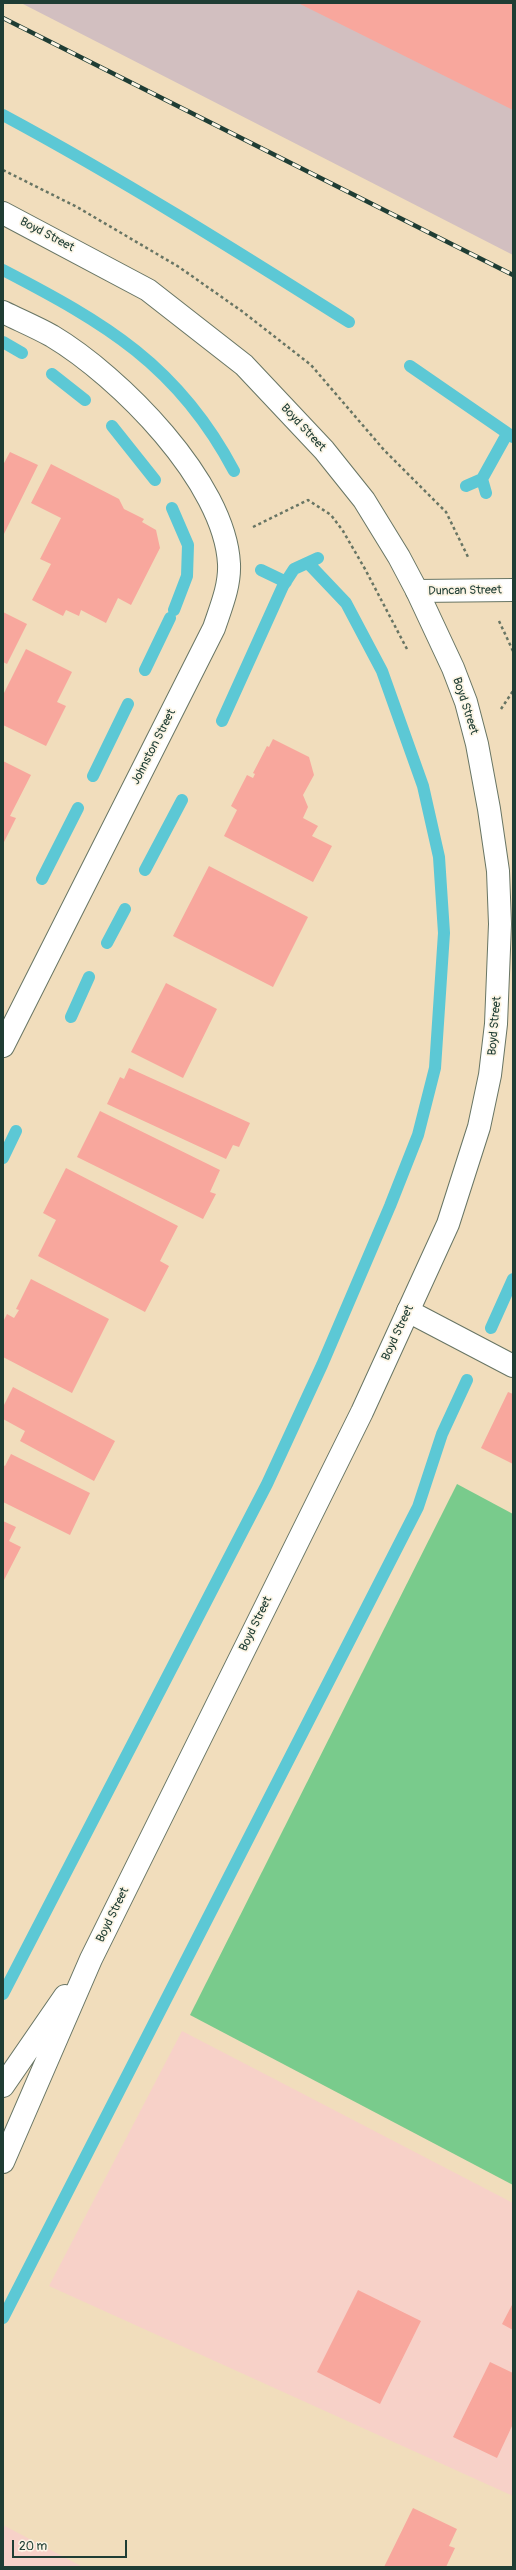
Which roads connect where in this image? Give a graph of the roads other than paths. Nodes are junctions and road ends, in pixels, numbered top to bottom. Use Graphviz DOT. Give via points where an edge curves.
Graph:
graph roads {
  1 [pos="3,212"];
  2 [pos="3,312"];
  3 [pos="513,590"];
  4 [pos="417,591"];
  5 [pos="3,1046"];
  6 [pos="408,1311"];
  7 [pos="513,1366"];
  8 [pos="91,1959"];
  9 [pos="3,2086"];
  10 [pos="3,2162"];
  1 -- 4 [label="main road, Boyd Street" via="148,290 244,364 324,450 364,500"];
  2 -- 5 [label="main road, Johnston Street" via="52,336 96,369 137,406 173,444 218,515 229,563 226,594 214,628"];
  3 -- 4 [label="main road, Duncan Street"];
  4 -- 6 [label="main road, Boyd Street" via="453,668 477,744 498,871 500,924 496,1024 490,1076 479,1127 448,1224"];
  6 -- 7 [label="main road"];
  6 -- 8 [label="main road, Boyd Street" via="362,1412"];
  8 -- 9 [label="main road, Boyd Street"];
  8 -- 10 [label="main road, Boyd Street"];
}
